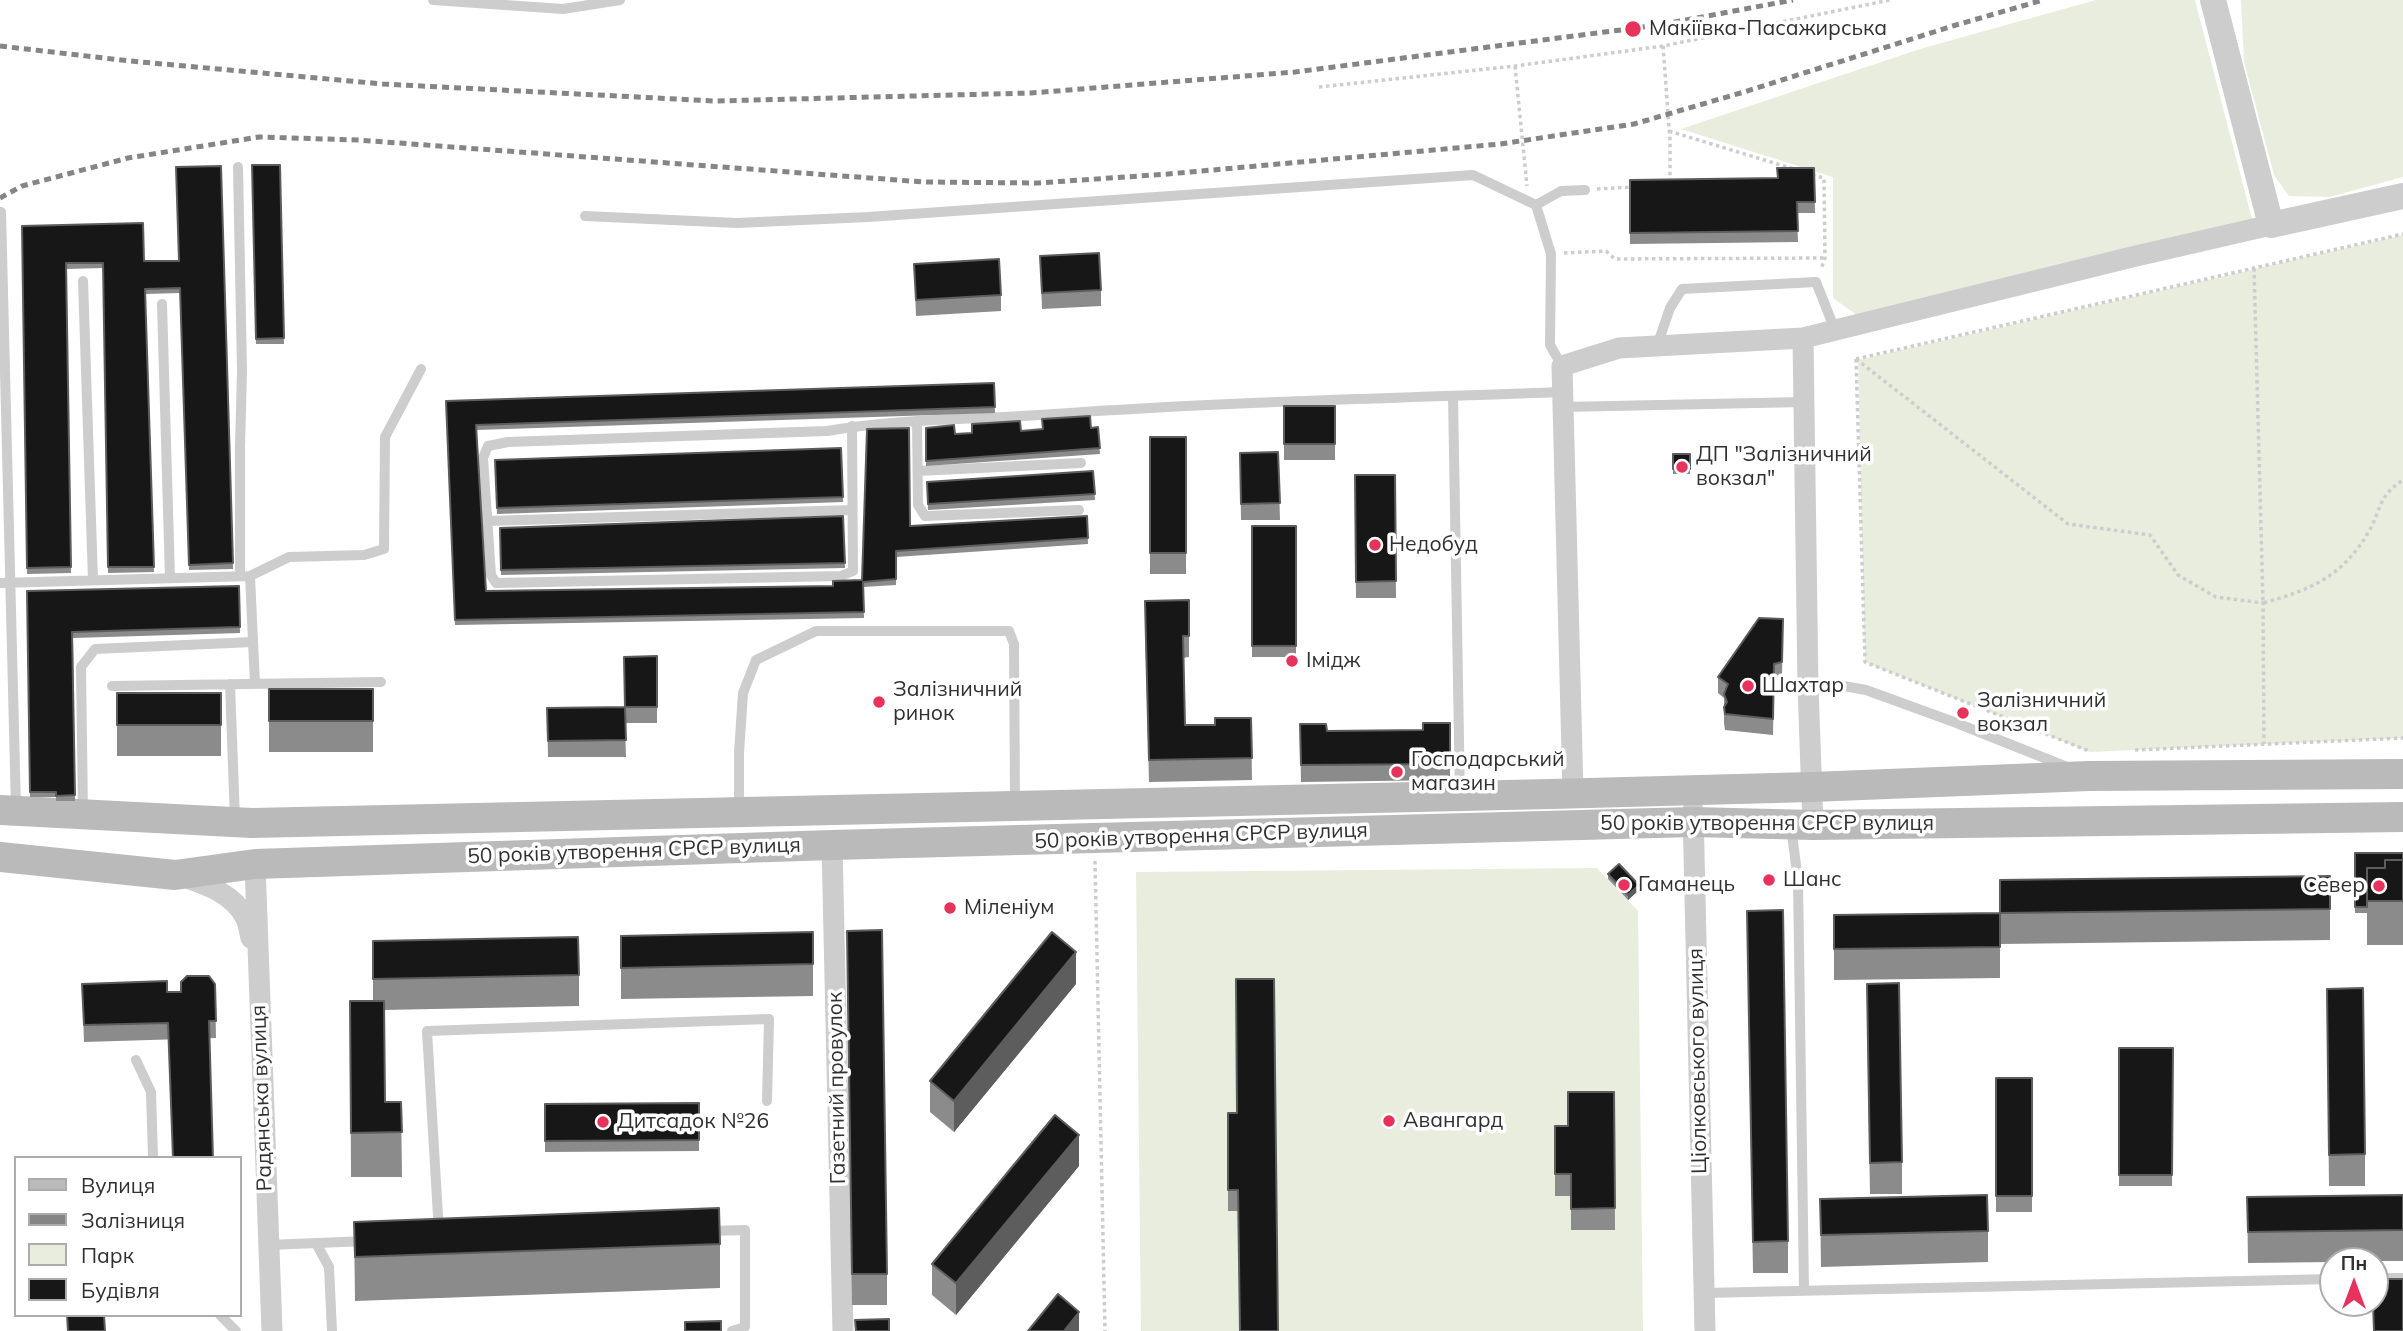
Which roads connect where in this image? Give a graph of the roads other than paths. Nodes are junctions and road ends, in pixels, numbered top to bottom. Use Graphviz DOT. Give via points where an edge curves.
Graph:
graph roads {
  1 [pos="433,0"];
  2 [pos="620,0"];
  3 [pos="2213,0"];
  4 [pos="238,167"];
  5 [pos="1585,190"];
  6 [pos="2403,196"];
  7 [pos="1536,205"];
  8 [pos="1,212"];
  9 [pos="585,216"];
  10 [pos="2271,225"];
  11 [pos="83,281"];
  12 [pos="162,304"];
  13 [pos="1835,330"];
  14 [pos="1803,338"];
  15 [pos="1657,346"];
  16 [pos="1562,366"];
  17 [pos="421,369"];
  18 [pos="1453,396"];
  19 [pos="1563,400"];
  20 [pos="1804,402"];
  21 [pos="917,421"];
  22 [pos="852,426"];
  23 [pos="1081,463"];
  24 [pos="918,471"];
  25 [pos="852,510"];
  26 [pos="1079,510"];
  27 [pos="488,521"];
  28 [pos="245,576"];
  29 [pos="170,578"];
  30 [pos="93,580"];
  31 [pos="5,583"];
  32 [pos="253,642"];
  33 [pos="381,682"];
  34 [pos="230,684"];
  35 [pos="255,684"];
  36 [pos="112,686"];
  37 [pos="1808,687"];
  38 [pos="2089,764"];
  39 [pos="2403,774"];
  40 [pos="1812,787"];
  41 [pos="1693,790"];
  42 [pos="1573,793"];
  43 [pos="1460,796"];
  44 [pos="1015,806"];
  45 [pos="8,811"];
  46 [pos="739,812"];
  47 [pos="83,815"];
  48 [pos="2403,817"];
  49 [pos="1693,822"];
  50 [pos="244,823"];
  51 [pos="1802,824"];
  52 [pos="832,845"];
  53 [pos="0,857"];
  54 [pos="255,864"];
  55 [pos="175,875"];
  56 [pos="257,962"];
  57 [pos="136,1060"];
  58 [pos="767,1101"];
  59 [pos="153,1156"];
  60 [pos="690,1232"];
  61 [pos="439,1239"];
  62 [pos="453,1239"];
  63 [pos="425,1240"];
  64 [pos="384,1241"];
  65 [pos="316,1243"];
  66 [pos="268,1245"];
  67 [pos="2319,1279"];
  68 [pos="1804,1289"];
  69 [pos="1704,1293"];
  70 [pos="222,1317"];
  71 [pos="236,1331"];
  72 [pos="272,1331"];
  73 [pos="332,1331"];
  74 [pos="732,1331"];
  75 [pos="843,1331"];
  76 [pos="1704,1331"];
  1 -- 2 [label="lane" via="563,9"];
  3 -- 10 [label="street"];
  4 -- 28 [label="lane"];
  5 -- 7 [label="lane" via="1561,191"];
  6 -- 10 [label="street"];
  7 -- 9 [label="lane" via="1473,174 868,217 737,223"];
  7 -- 16 [label="lane" via="1551,254 1550,345"];
  8 -- 31 [label="lane"];
  10 -- 13 [label="street"];
  11 -- 30 [label="lane"];
  12 -- 29 [label="lane"];
  13 -- 14 [label="street"];
  13 -- 15 [label="lane" via="1816,282 1682,289"];
  14 -- 15 [label="street"];
  14 -- 20 [label="street"];
  15 -- 16 [label="street" via="1619,348"];
  16 -- 19 [label="street"];
  17 -- 28 [label="lane" via="385,438 384,549 364,555 289,557"];
  18 -- 19 [label="lane"];
  18 -- 21 [label="lane"];
  18 -- 43 [label="lane"];
  19 -- 20 [label="lane"];
  19 -- 42 [label="street"];
  20 -- 37 [label="street"];
  21 -- 22 [label="lane"];
  21 -- 24 [label="lane"];
  22 -- 25 [label="lane"];
  22 -- 27 [label="lane" via="488,446 483,458"];
  23 -- 24 [label="lane"];
  24 -- 26 [label="lane" via="918,506 925,516"];
  25 -- 27 [label="lane"];
  25 -- 27 [label="lane" via="853,571 841,576 496,583 491,575"];
  28 -- 29 [label="lane"];
  28 -- 32 [label="lane"];
  29 -- 30 [label="lane"];
  30 -- 31 [label="lane"];
  31 -- 45 [label="lane"];
  32 -- 35 [label="lane"];
  32 -- 47 [label="lane" via="95,649 82,667"];
  33 -- 35 [label="lane"];
  34 -- 35 [label="lane"];
  34 -- 36 [label="lane"];
  34 -- 50 [label="lane"];
  37 -- 38 [label="lane" via="1838,685 1866,690"];
  37 -- 40 [label="street"];
  38 -- 39 [label="main road, 50 років утворення СРСР вулиця"];
  38 -- 40 [label="main road, 50 років утворення СРСР вулиця"];
  40 -- 41 [label="main road, 50 років утворення СРСР вулиця"];
  40 -- 51 [label="street"];
  41 -- 42 [label="main road, 50 років утворення СРСР вулиця"];
  41 -- 49 [label="street, Ціолковського вулиця"];
  42 -- 43 [label="main road, 50 років утворення СРСР вулиця"];
  43 -- 44 [label="main road, 50 років утворення СРСР вулиця"];
  44 -- 46 [label="main road, 50 років утворення СРСР вулиця"];
  44 -- 46 [label="lane" via="1014,643 1009,631 816,631 756,660 750,670 743,692"];
  45 -- 47 [label="main road, 50 років утворення СРСР вулиця"];
  46 -- 50 [label="main road, 50 років утворення СРСР вулиця"];
  47 -- 50 [label="main road, 50 років утворення СРСР вулиця"];
  48 -- 51 [label="main road, 50 років утворення СРСР вулиця"];
  49 -- 51 [label="main road, 50 років утворення СРСР вулиця"];
  49 -- 52 [label="main road, 50 років утворення СРСР вулиця"];
  49 -- 69 [label="street, Ціолковського вулиця"];
  50 -- 54 [label="main road"];
  51 -- 68 [label="lane" via="1798,880"];
  52 -- 54 [label="main road, 50 років утворення СРСР вулиця"];
  52 -- 75 [label="street, Газетний провулок"];
  53 -- 55 [label="main road, 50 років утворення СРСР вулиця"];
  54 -- 55 [label="main road, 50 років утворення СРСР вулиця"];
  54 -- 56 [label="street, Радянська вулиця"];
  55 -- 56 [label="street" via="230,898 246,917"];
  56 -- 66 [label="street, Радянська вулиця"];
  57 -- 59 [label="lane" via="150,1092"];
  58 -- 61 [label="lane" via="769,1019 427,1031"];
  60 -- 74 [label="lane" via="745,1230 744,1327"];
  61 -- 62 [label="lane"];
  61 -- 63 [label="lane"];
  64 -- 65 [label="lane"];
  65 -- 66 [label="lane"];
  65 -- 73 [label="lane" via="329,1267"];
  66 -- 72 [label="street, Радянська вулиця"];
  67 -- 68 [label="lane"];
  68 -- 69 [label="lane"];
  69 -- 76 [label="street, Ціолковського вулиця"];
  70 -- 71 [label="lane"];
}
